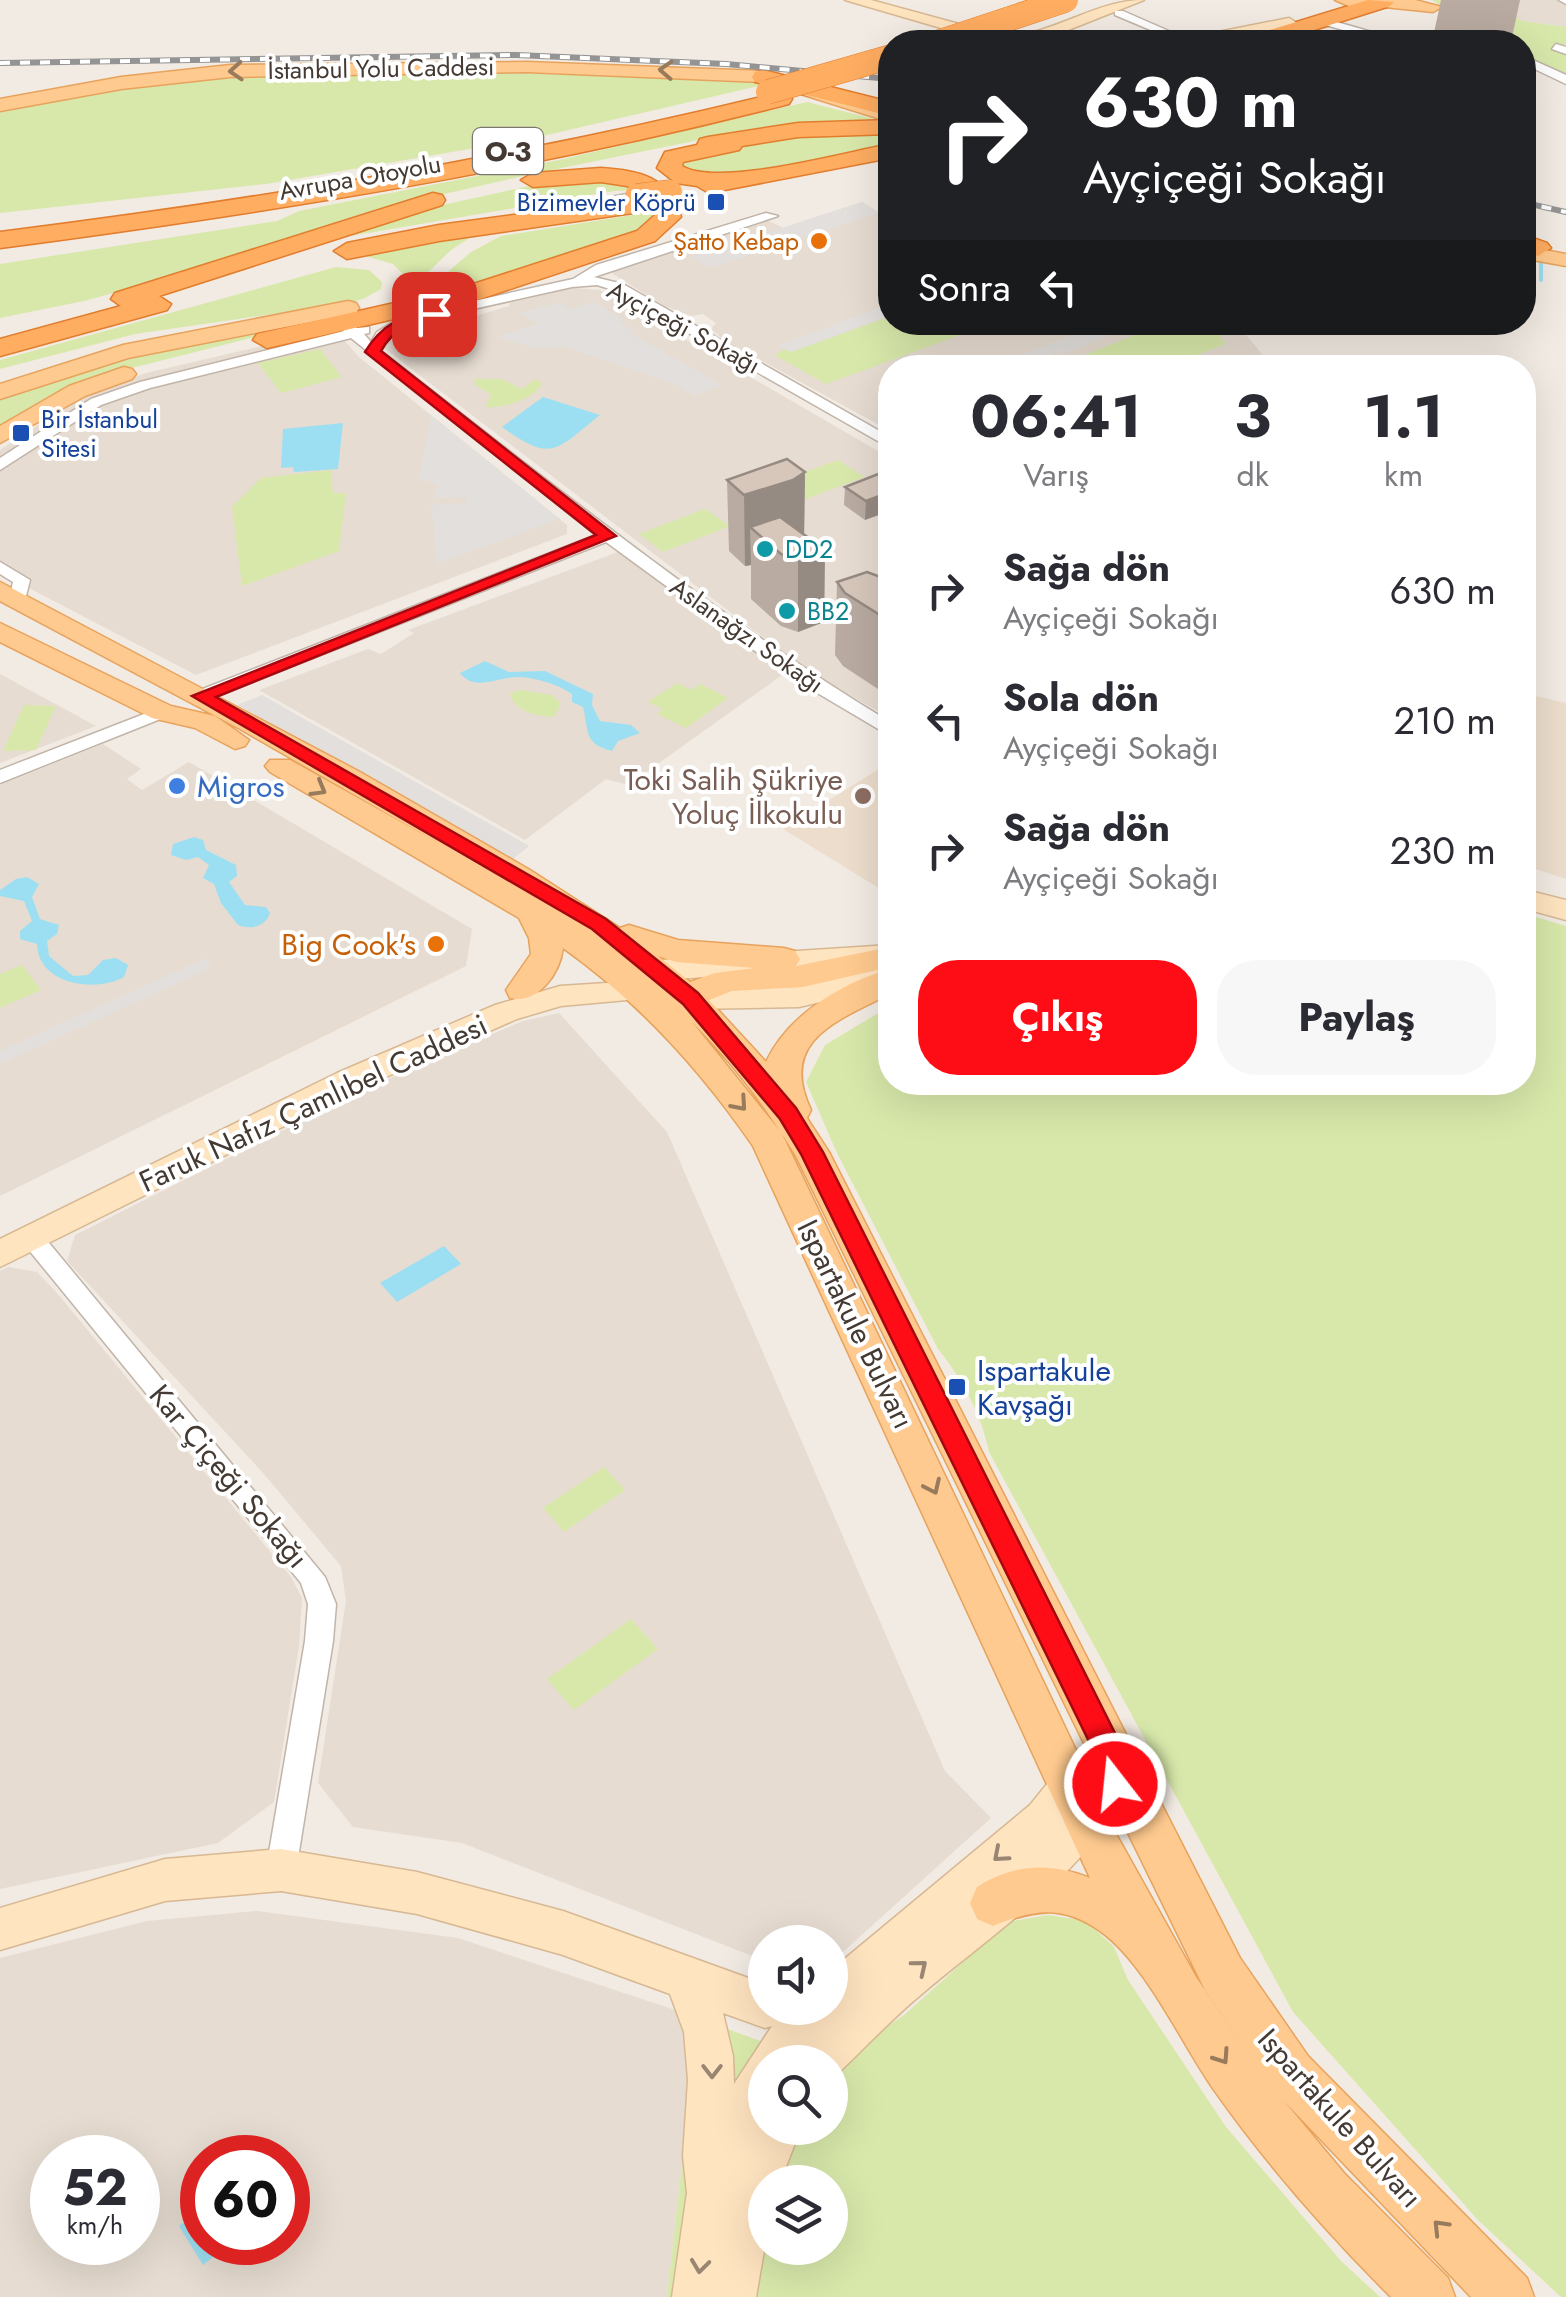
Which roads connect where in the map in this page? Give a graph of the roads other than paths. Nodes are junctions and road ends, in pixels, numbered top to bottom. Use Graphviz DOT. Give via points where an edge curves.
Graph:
graph roads {
  1 [pos="852,0"];
  2 [pos="1066,0"];
  3 [pos="1096,0"];
  4 [pos="1136,0"];
  5 [pos="1150,0"];
  6 [pos="1384,2"];
  7 [pos="1332,6"];
  8 [pos="1430,6"];
  9 [pos="1120,12"];
  10 [pos="1289,23"];
  11 [pos="1072,28"];
  12 [pos="961,30"];
  13 [pos="975,30"];
  14 [pos="1007,30"];
  15 [pos="1067,30"];
  16 [pos="1162,30"];
  17 [pos="1253,30"];
  18 [pos="1265,30"];
  19 [pos="1280,30"];
  20 [pos="1372,30"];
  21 [pos="878,60"];
  22 [pos="1536,65"];
  23 [pos="878,70"];
  24 [pos="1566,80"];
  25 [pos="771,89"];
  26 [pos="0,105"];
  27 [pos="878,110"];
  28 [pos="878,130"];
  29 [pos="878,131"];
  30 [pos="878,157"];
  31 [pos="878,172"];
  32 [pos="502,173"];
  33 [pos="735,187"];
  34 [pos="245,196"];
  35 [pos="585,208"];
  36 [pos="771,216"];
  37 [pos="0,221"];
  38 [pos="0,229"];
  39 [pos="0,240"];
  40 [pos="1536,248"];
  41 [pos="1536,250"];
  42 [pos="0,251"];
  43 [pos="1566,252"];
  44 [pos="1566,260"];
  45 [pos="545,277"];
  46 [pos="572,282"];
  47 [pos="230,283"];
  48 [pos="124,299"];
  49 [pos="406,320"];
  50 [pos="349,322"];
  51 [pos="0,328"];
  52 [pos="267,340"];
  53 [pos="0,348"];
  54 [pos="373,352"];
  55 [pos="0,374"];
  56 [pos="0,392"];
  57 [pos="878,435"];
  58 [pos="0,436"];
  59 [pos="0,465"];
  60 [pos="608,536"];
  61 [pos="0,567"];
  62 [pos="6,600"];
  63 [pos="0,630"];
  64 [pos="203,709"];
  65 [pos="162,712"];
  66 [pos="878,723"];
  67 [pos="0,777"];
  68 [pos="1536,888"];
  69 [pos="1566,896"];
  70 [pos="1536,902"];
  71 [pos="1566,910"];
  72 [pos="533,915"];
  73 [pos="599,924"];
  74 [pos="795,960"];
  75 [pos="878,966"];
  76 [pos="878,968"];
  77 [pos="878,975"];
  78 [pos="637,977"];
  79 [pos="522,990"];
  80 [pos="684,1014"];
  81 [pos="804,1139"];
  82 [pos="20,1236"];
  83 [pos="1095,1793"];
  84 [pos="282,1870"];
  85 [pos="992,1903"];
  86 [pos="0,1929"];
  87 [pos="686,1979"];
  88 [pos="848,1981"];
  89 [pos="1178,1992"];
  90 [pos="748,1994"];
  91 [pos="833,2045"];
  92 [pos="748,2104"];
  93 [pos="771,2145"];
  94 [pos="708,2202"];
  95 [pos="696,2297"];
  96 [pos="732,2297"];
  97 [pos="1429,2297"];
  98 [pos="1508,2297"];
  1 -- 12 [label="street"];
  2 -- 13 [label="highway, bridge"];
  3 -- 14 [label="highway"];
  4 -- 11 [label="street"];
  5 -- 9 [label="street"];
  6 -- 7 [label="highway"];
  6 -- 8 [label="main road"];
  7 -- 10 [label="highway"];
  7 -- 19 [label="highway"];
  7 -- 20 [label="street"];
  9 -- 11 [label="street"];
  9 -- 16 [label="street"];
  10 -- 17 [label="street"];
  10 -- 18 [label="highway"];
  11 -- 15 [label="street"];
  21 -- 25 [label="highway, Avrupa Otoyolu / O-3, bridge"];
  22 -- 24 [label="street"];
  23 -- 25 [label="highway, Avrupa Otoyolu / O-3"];
  25 -- 26 [label="main road, İstanbul Yolu Caddesi, one-way" via="614,68 277,69 122,83"];
  25 -- 27 [label="highway"];
  25 -- 32 [label="highway, Avrupa Otoyolu / O-3"];
  25 -- 34 [label="highway, Avrupa Otoyolu / O-3" via="548,143"];
  28 -- 32 [label="highway" via="762,135"];
  29 -- 33 [label="highway" via="784,136 669,162 678,176"];
  30 -- 33 [label="highway"];
  31 -- 33 [label="highway"];
  32 -- 39 [label="highway, Avrupa Otoyolu / O-3"];
  32 -- 42 [label="highway"];
  32 -- 45 [label="highway" via="608,176 650,187 666,203 665,223 646,236"];
  32 -- 48 [label="highway"];
  33 -- 35 [label="highway"];
  34 -- 37 [label="highway"];
  34 -- 38 [label="highway, Avrupa Otoyolu / O-3"];
  35 -- 47 [label="highway" via="392,242"];
  35 -- 48 [label="highway" via="364,238"];
  35 -- 52 [label="highway" via="486,237 404,300"];
  36 -- 46 [label="street"];
  40 -- 43 [label="main road"];
  41 -- 44 [label="main road"];
  45 -- 46 [label="street"];
  45 -- 50 [label="highway"];
  46 -- 49 [label="street, Ayçiçeği Sokağı"];
  46 -- 57 [label="street, Ayçiçeği Sokağı" via="618,286"];
  47 -- 50 [label="highway" via="339,261 389,275 385,295"];
  47 -- 53 [label="highway"];
  48 -- 51 [label="highway"];
  49 -- 50 [label="street, Ayçiçeği Sokağı"];
  49 -- 54 [label="street" via="382,336"];
  50 -- 52 [label="highway"];
  50 -- 54 [label="street"];
  50 -- 55 [label="main road" via="126,340"];
  50 -- 56 [label="main road" via="136,348"];
  50 -- 59 [label="street, Ayçiçeği Sokağı" via="96,402"];
  52 -- 58 [label="main road" via="100,381"];
  54 -- 60 [label="street"];
  60 -- 64 [label="street"];
  60 -- 66 [label="street, Aslanağzı Sokağı" via="798,674"];
  61 -- 62 [label="street" via="22,580"];
  62 -- 64 [label="main road, Ispartakule Bulvarı"];
  63 -- 65 [label="main road, Ispartakule Bulvarı"];
  64 -- 65 [label="main road, Ispartakule Bulvarı"];
  64 -- 72 [label="main road, Ispartakule Bulvarı, one-way"];
  64 -- 73 [label="main road, Ispartakule Bulvarı"];
  65 -- 67 [label="street"];
  68 -- 69 [label="street"];
  70 -- 71 [label="street"];
  72 -- 78 [label="main road, Ispartakule Bulvarı"];
  72 -- 79 [label="main road" via="549,953"];
  73 -- 74 [label="main road" via="676,951"];
  73 -- 78 [label="main road, Ispartakule Bulvarı"];
  74 -- 75 [label="street"];
  74 -- 78 [label="street"];
  76 -- 80 [label="main road" via="721,982"];
  77 -- 81 [label="main road" via="788,1048 781,1078"];
  78 -- 79 [label="street, Faruk Nafız Çamlıbel Caddesi" via="558,978"];
  78 -- 80 [label="main road, Ispartakule Bulvarı"];
  78 -- 82 [label="street, Faruk Nafız Çamlıbel Caddesi" via="506,1012"];
  79 -- 82 [label="street, Faruk Nafız Çamlıbel Caddesi" via="390,1042"];
  80 -- 81 [label="main road, Ispartakule Bulvarı" via="788,1114"];
  80 -- 83 [label="main road, Ispartakule Bulvarı, one-way" via="768,1141 1057,1749"];
  81 -- 83 [label="main road, Ispartakule Bulvarı"];
  82 -- 84 [label="street, Kar Çiçeği Sokağı" via="312,1577 322,1604 319,1641"];
  83 -- 85 [label="street" via="1055,1854"];
  83 -- 88 [label="street, one-way" via="1046,1819"];
  83 -- 89 [label="main road, Ispartakule Bulvarı"];
  98 -- 83 [label="main road, Ispartakule Bulvarı, one-way" via="1291,2073 1178,1926"];
  84 -- 86 [label="street" via="165,1880"];
  84 -- 87 [label="street" via="418,1893 563,1933"];
  85 -- 89 [label="main road" via="1016,1890 1038,1890 1112,1909"];
  91 -- 85 [label="street, one-way"];
  87 -- 90 [label="street"];
  87 -- 94 [label="street, one-way" via="708,2030 713,2062"];
  89 -- 97 [label="main road, Ispartakule Bulvarı, one-way" via="1261,2112 1331,2197"];
  92 -- 94 [label="street"];
  93 -- 96 [label="street" via="741,2234"];
  94 -- 95 [label="street, one-way"];
}
